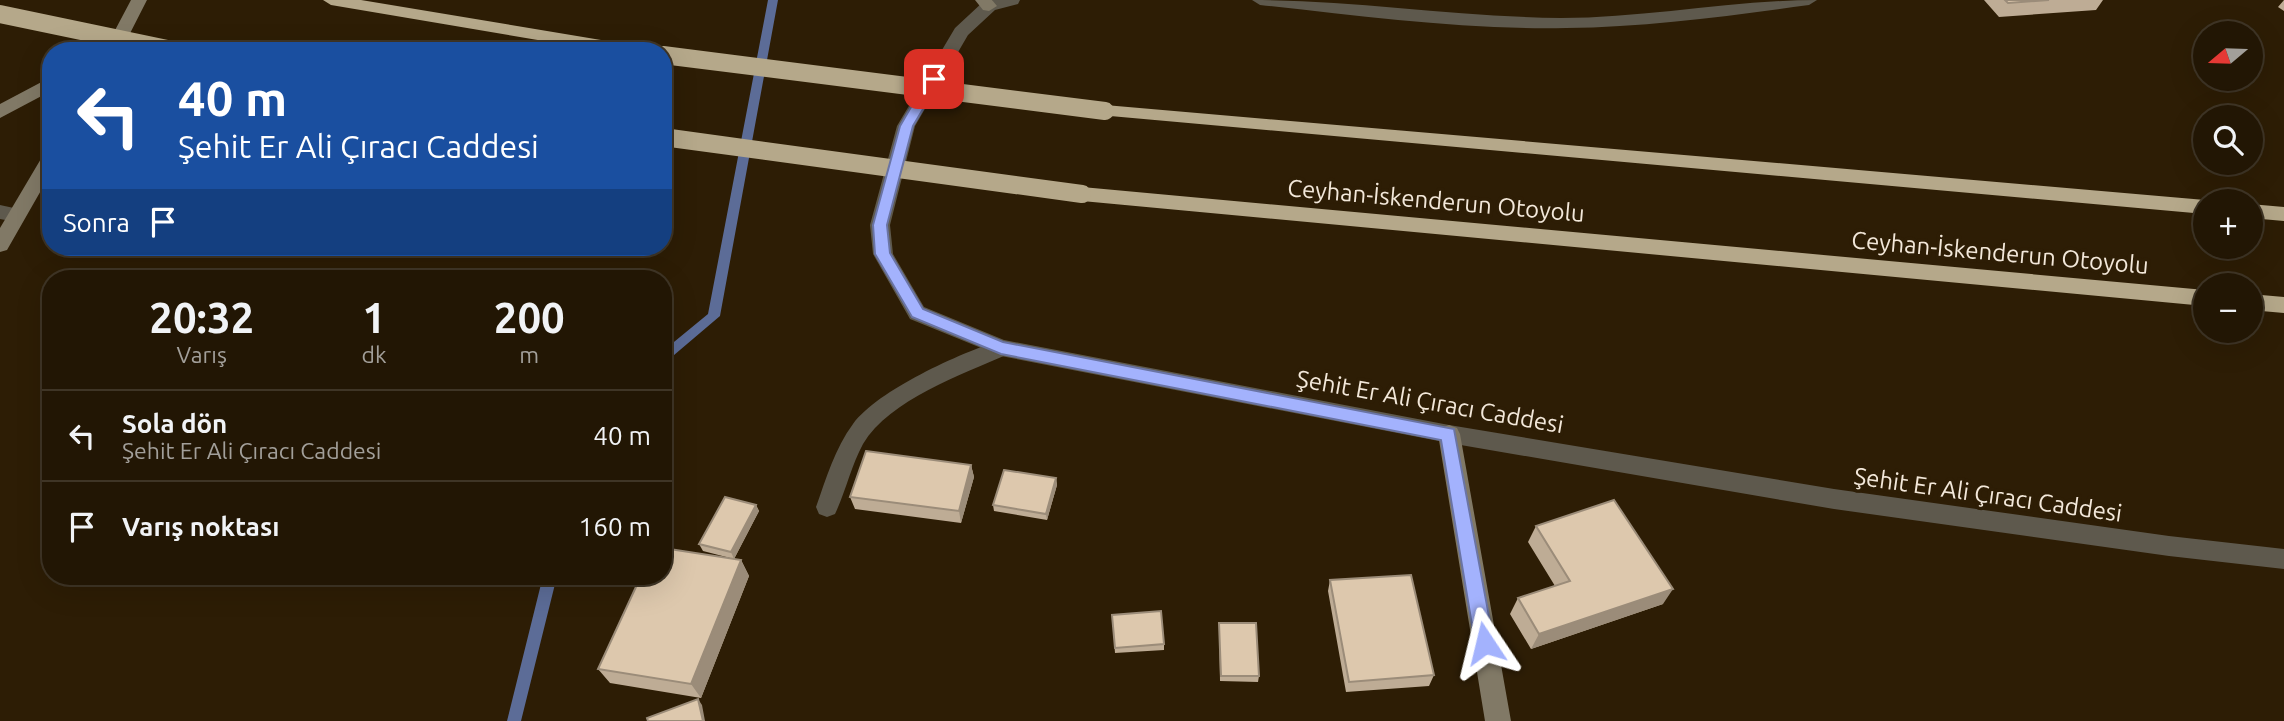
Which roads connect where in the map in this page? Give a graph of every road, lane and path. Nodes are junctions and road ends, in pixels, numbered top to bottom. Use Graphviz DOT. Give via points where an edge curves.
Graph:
graph roads {
  1 [pos="139,0"];
  2 [pos="331,0"];
  3 [pos="1012,0"];
  4 [pos="1260,0"];
  5 [pos="1809,0"];
  6 [pos="986,3"];
  7 [pos="1320,3"];
  8 [pos="0,14"];
  9 [pos="115,42"];
  10 [pos="134,42"];
  11 [pos="583,42"];
  12 [pos="672,56"];
  13 [pos="42,88"];
  14 [pos="0,112"];
  15 [pos="672,138"];
  16 [pos="42,168"];
  17 [pos="2193,207"];
  18 [pos="2263,212"];
  19 [pos="8,213"];
  20 [pos="2284,214"];
  21 [pos="0,246"];
  22 [pos="2193,297"];
  23 [pos="2263,303"];
  24 [pos="2284,305"];
  25 [pos="1001,348"];
  26 [pos="1448,434"];
  27 [pos="827,507"];
  28 [pos="2284,559"];
  29 [pos="1498,721"];
  1 -- 9 [label="street"];
  2 -- 11 [label="highway"];
  3 -- 6 [label="street"];
  4 -- 7 [label="street"];
  5 -- 7 [label="street" via="1604,22 1455,20"];
  6 -- 25 [label="street, Şehit Er Ali Çıracı Caddesi" via="961,32 906,126 880,225 883,254 917,313"];
  8 -- 10 [label="highway, bridge"];
  12 -- 17 [label="highway, bridge" via="1105,111"];
  13 -- 14 [label="street"];
  15 -- 22 [label="highway, Ceyhan-İskenderun Otoyolu, bridge" via="1082,194"];
  16 -- 19 [label="street"];
  18 -- 20 [label="highway"];
  19 -- 21 [label="street"];
  23 -- 24 [label="highway"];
  25 -- 26 [label="street, Şehit Er Ali Çıracı Caddesi"];
  25 -- 27 [label="street" via="876,413 853,442"];
  26 -- 28 [label="street, Şehit Er Ali Çıracı Caddesi" via="1834,499"];
  26 -- 29 [label="street"];
}
